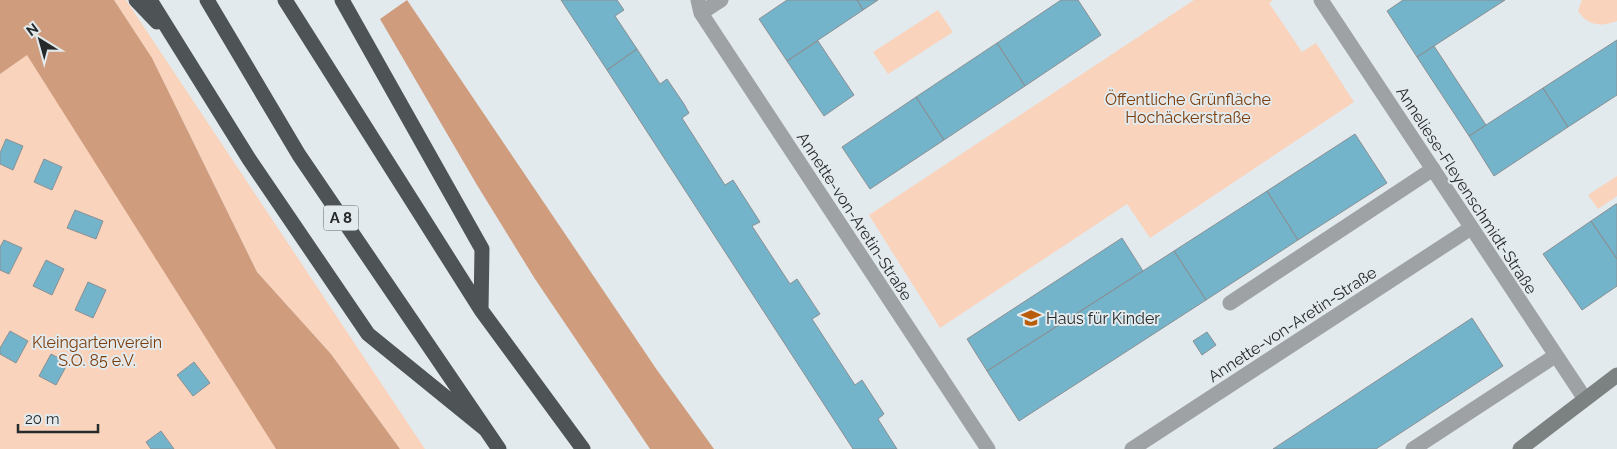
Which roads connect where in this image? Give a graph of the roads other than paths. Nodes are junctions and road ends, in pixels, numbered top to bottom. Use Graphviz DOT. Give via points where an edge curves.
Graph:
graph roads {
  1 [pos="136,0"];
  2 [pos="150,0"];
  3 [pos="207,0"];
  4 [pos="284,0"];
  5 [pos="342,0"];
  6 [pos="721,0"];
  7 [pos="1322,0"];
  8 [pos="700,6"];
  9 [pos="172,36"];
  10 [pos="1433,170"];
  11 [pos="1471,228"];
  12 [pos="1230,303"];
  13 [pos="481,310"];
  14 [pos="1554,356"];
  15 [pos="1617,375"];
  16 [pos="1585,399"];
  17 [pos="485,429"];
  18 [pos="499,449"];
  19 [pos="583,449"];
  20 [pos="988,449"];
  21 [pos="1132,449"];
  22 [pos="1413,449"];
  23 [pos="1520,449"];
  1 -- 9 [label="highway"];
  2 -- 9 [label="highway"];
  3 -- 17 [label="highway, A 8" via="299,155"];
  4 -- 13 [label="highway"];
  5 -- 13 [label="highway" via="482,249"];
  6 -- 8 [label="street"];
  7 -- 10 [label="street, Anneliese-Fleyenschmidt-Straße"];
  8 -- 20 [label="street, Annette-von-Aretin-Straße"];
  9 -- 17 [label="highway" via="249,159 368,334"];
  10 -- 11 [label="street, Anneliese-Fleyenschmidt-Straße"];
  10 -- 12 [label="street"];
  11 -- 14 [label="street, Anneliese-Fleyenschmidt-Straße"];
  11 -- 21 [label="street, Annette-von-Aretin-Straße"];
  13 -- 19 [label="highway"];
  14 -- 16 [label="street, Anneliese-Fleyenschmidt-Straße"];
  14 -- 22 [label="street"];
  15 -- 16 [label="street"];
  16 -- 23 [label="street"];
  17 -- 18 [label="highway, A 8"];
}
